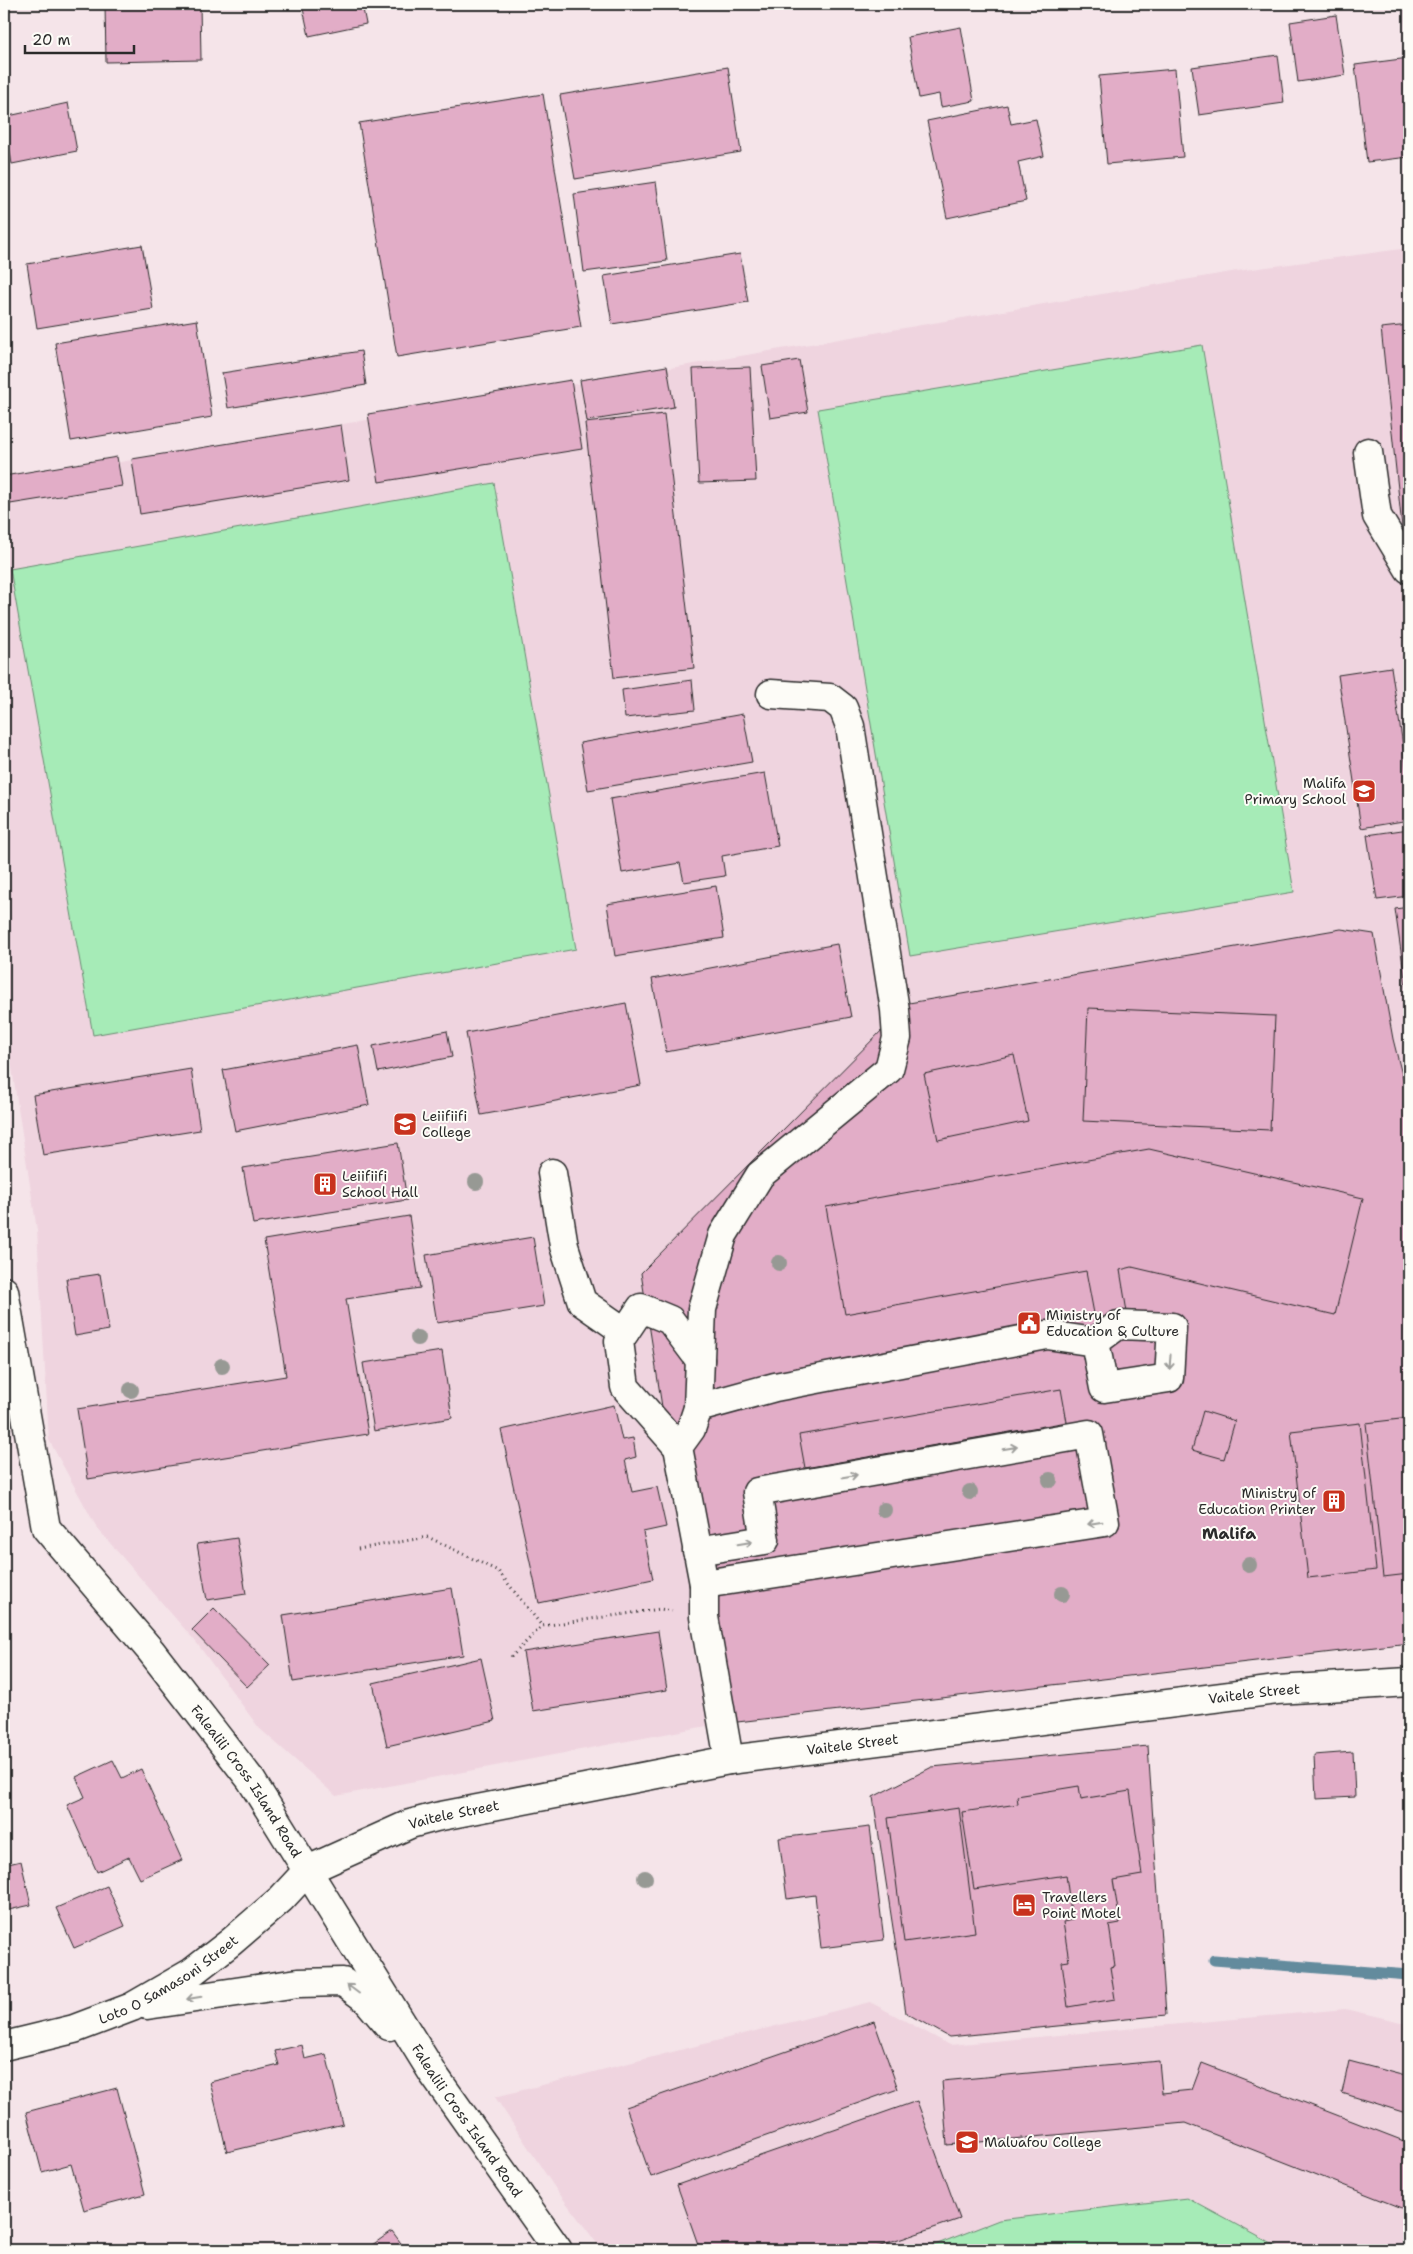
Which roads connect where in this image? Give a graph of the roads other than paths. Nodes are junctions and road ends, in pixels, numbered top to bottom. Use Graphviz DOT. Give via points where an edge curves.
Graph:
graph roads {
  1 [pos="1368,452"];
  2 [pos="1409,569"];
  3 [pos="771,694"];
  4 [pos="552,1173"];
  5 [pos="4,1291"];
  6 [pos="625,1332"];
  7 [pos="1095,1342"];
  8 [pos="700,1360"];
  9 [pos="698,1408"];
  10 [pos="678,1447"];
  11 [pos="697,1551"];
  12 [pos="704,1584"];
  13 [pos="1409,1682"];
  14 [pos="729,1760"];
  15 [pos="308,1870"];
  16 [pos="132,2008"];
  17 [pos="4,2046"];
  18 [pos="434,2075"];
  19 [pos="558,2250"];
  1 -- 2 [label="main road" via="1377,516"];
  3 -- 8 [label="main road" via="830,698 843,708 850,726 897,1038 889,1068 760,1175 723,1235 702,1309"];
  4 -- 6 [label="main road" via="564,1246 582,1302"];
  5 -- 15 [label="main road, Falealili Cross Island Road" via="46,1528 151,1651 251,1780"];
  6 -- 8 [label="main road" via="641,1308 670,1320"];
  6 -- 10 [label="main road" via="619,1341 625,1387"];
  7 -- 9 [label="main road" via="1047,1335 775,1387"];
  8 -- 9 [label="main road"];
  9 -- 10 [label="main road" via="691,1429"];
  10 -- 11 [label="main road"];
  11 -- 12 [label="main road"];
  11 -- 12 [label="main road, one-way" via="765,1540 757,1492 1089,1434 1105,1522"];
  12 -- 14 [label="main road" via="704,1617"];
  13 -- 14 [label="main road, Vaitele Street" via="1277,1690"];
  14 -- 15 [label="main road, Vaitele Street" via="436,1817 410,1824"];
  15 -- 16 [label="main road, Loto O Samasoni Street" via="281,1899 231,1942 191,1973"];
  15 -- 18 [label="main road, Falealili Cross Island Road"];
  16 -- 17 [label="main road, Loto O Samasoni Street" via="74,2029"];
  18 -- 16 [label="main road, one-way" via="366,1999 343,1982 298,1983"];
  18 -- 19 [label="main road, Falealili Cross Island Road"];
}
